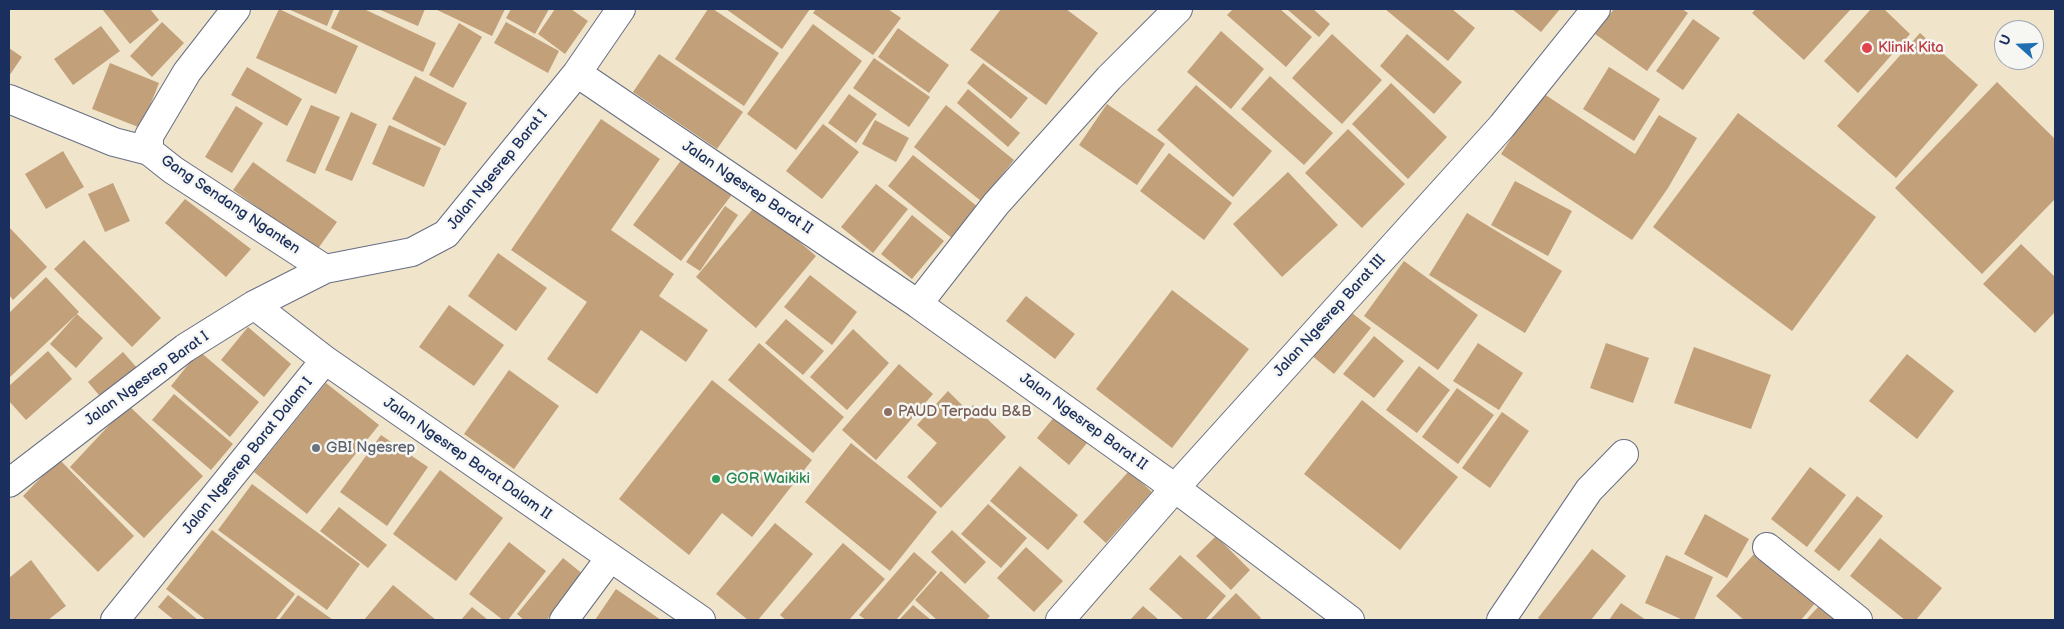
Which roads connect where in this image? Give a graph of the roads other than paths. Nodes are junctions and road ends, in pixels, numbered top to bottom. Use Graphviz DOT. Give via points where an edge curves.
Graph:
graph roads {
  1 [pos="621,9"];
  2 [pos="1178,9"];
  3 [pos="1596,9"];
  4 [pos="236,10"];
  5 [pos="577,73"];
  6 [pos="9,99"];
  7 [pos="149,151"];
  8 [pos="325,269"];
  9 [pos="918,304"];
  10 [pos="254,306"];
  11 [pos="325,360"];
  12 [pos="1624,454"];
  13 [pos="9,483"];
  14 [pos="1175,488"];
  15 [pos="1767,547"];
  16 [pos="610,558"];
  17 [pos="115,620"];
  18 [pos="564,620"];
  19 [pos="701,620"];
  20 [pos="1060,620"];
  21 [pos="1350,620"];
  22 [pos="1501,620"];
  23 [pos="1858,620"];
  1 -- 5 [label="street, Jalan Ngesrep Barat I"];
  2 -- 9 [label="street" via="1109,78 996,204"];
  3 -- 14 [label="street, Jalan Ngesrep Barat III" via="1502,126"];
  4 -- 7 [label="street, Gang Sendang Nganten" via="187,72 149,136"];
  5 -- 8 [label="street, Jalan Ngesrep Barat I" via="446,234 412,252"];
  5 -- 9 [label="street, Jalan Ngesrep Barat II"];
  6 -- 7 [label="street" via="114,142"];
  7 -- 8 [label="street, Gang Sendang Nganten"];
  8 -- 10 [label="street, Jalan Ngesrep Barat I"];
  9 -- 14 [label="street, Jalan Ngesrep Barat II"];
  10 -- 11 [label="street"];
  10 -- 13 [label="street, Jalan Ngesrep Barat I" via="185,348"];
  11 -- 16 [label="street, Jalan Ngesrep Barat Dalam II"];
  11 -- 17 [label="street, Jalan Ngesrep Barat Dalam I"];
  12 -- 22 [label="street" via="1589,490"];
  14 -- 20 [label="street, Jalan Ngesrep Barat III"];
  14 -- 21 [label="street, Jalan Ngesrep Barat II"];
  15 -- 23 [label="street"];
  16 -- 18 [label="street"];
  16 -- 19 [label="street, Jalan Ngesrep Barat Dalam II"];
}
